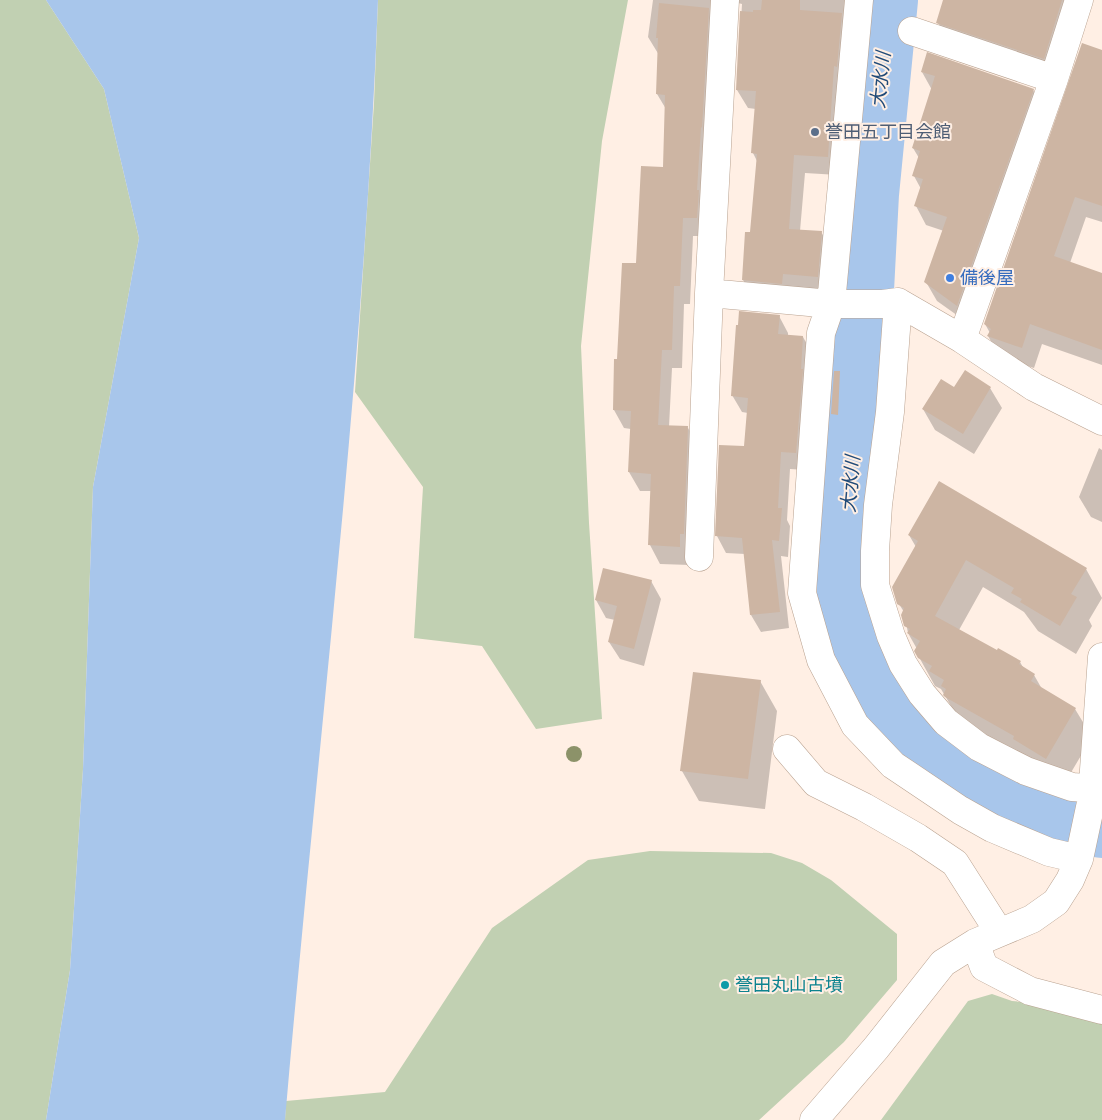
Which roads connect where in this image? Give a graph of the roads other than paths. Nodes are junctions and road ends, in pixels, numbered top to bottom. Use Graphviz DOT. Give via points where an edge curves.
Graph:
graph roads {
  1 [pos="725,0"];
  2 [pos="859,0"];
  3 [pos="1079,0"];
  4 [pos="912,31"];
  5 [pos="1054,79"];
  6 [pos="709,293"];
  7 [pos="890,303"];
  8 [pos="839,304"];
  9 [pos="962,339"];
  10 [pos="1102,421"];
  11 [pos="699,557"];
  12 [pos="1102,657"];
  13 [pos="787,749"];
  14 [pos="1096,791"];
  15 [pos="1080,853"];
  16 [pos="987,938"];
  17 [pos="1102,1010"];
  18 [pos="814,1120"];
  1 -- 6 [label="street"];
  2 -- 8 [label="street"];
  3 -- 5 [label="street"];
  4 -- 5 [label="street"];
  5 -- 9 [label="street"];
  6 -- 8 [label="street"];
  6 -- 11 [label="street"];
  7 -- 8 [label="street"];
  7 -- 9 [label="street"];
  7 -- 14 [label="street" via="890,412 878,505 875,585 891,636 903,664 922,694 946,722 979,747 1026,771 1072,787"];
  8 -- 15 [label="street" via="820,333 802,592 821,660 855,725 893,765 992,828 1049,852"];
  9 -- 10 [label="street" via="1034,387"];
  12 -- 14 [label="street"];
  13 -- 16 [label="street" via="816,784 864,807 955,863"];
  14 -- 15 [label="street"];
  15 -- 16 [label="street" via="1070,880 1056,902 1032,919"];
  16 -- 17 [label="street" via="984,967 1030,991"];
  16 -- 18 [label="street" via="943,963"];
}
